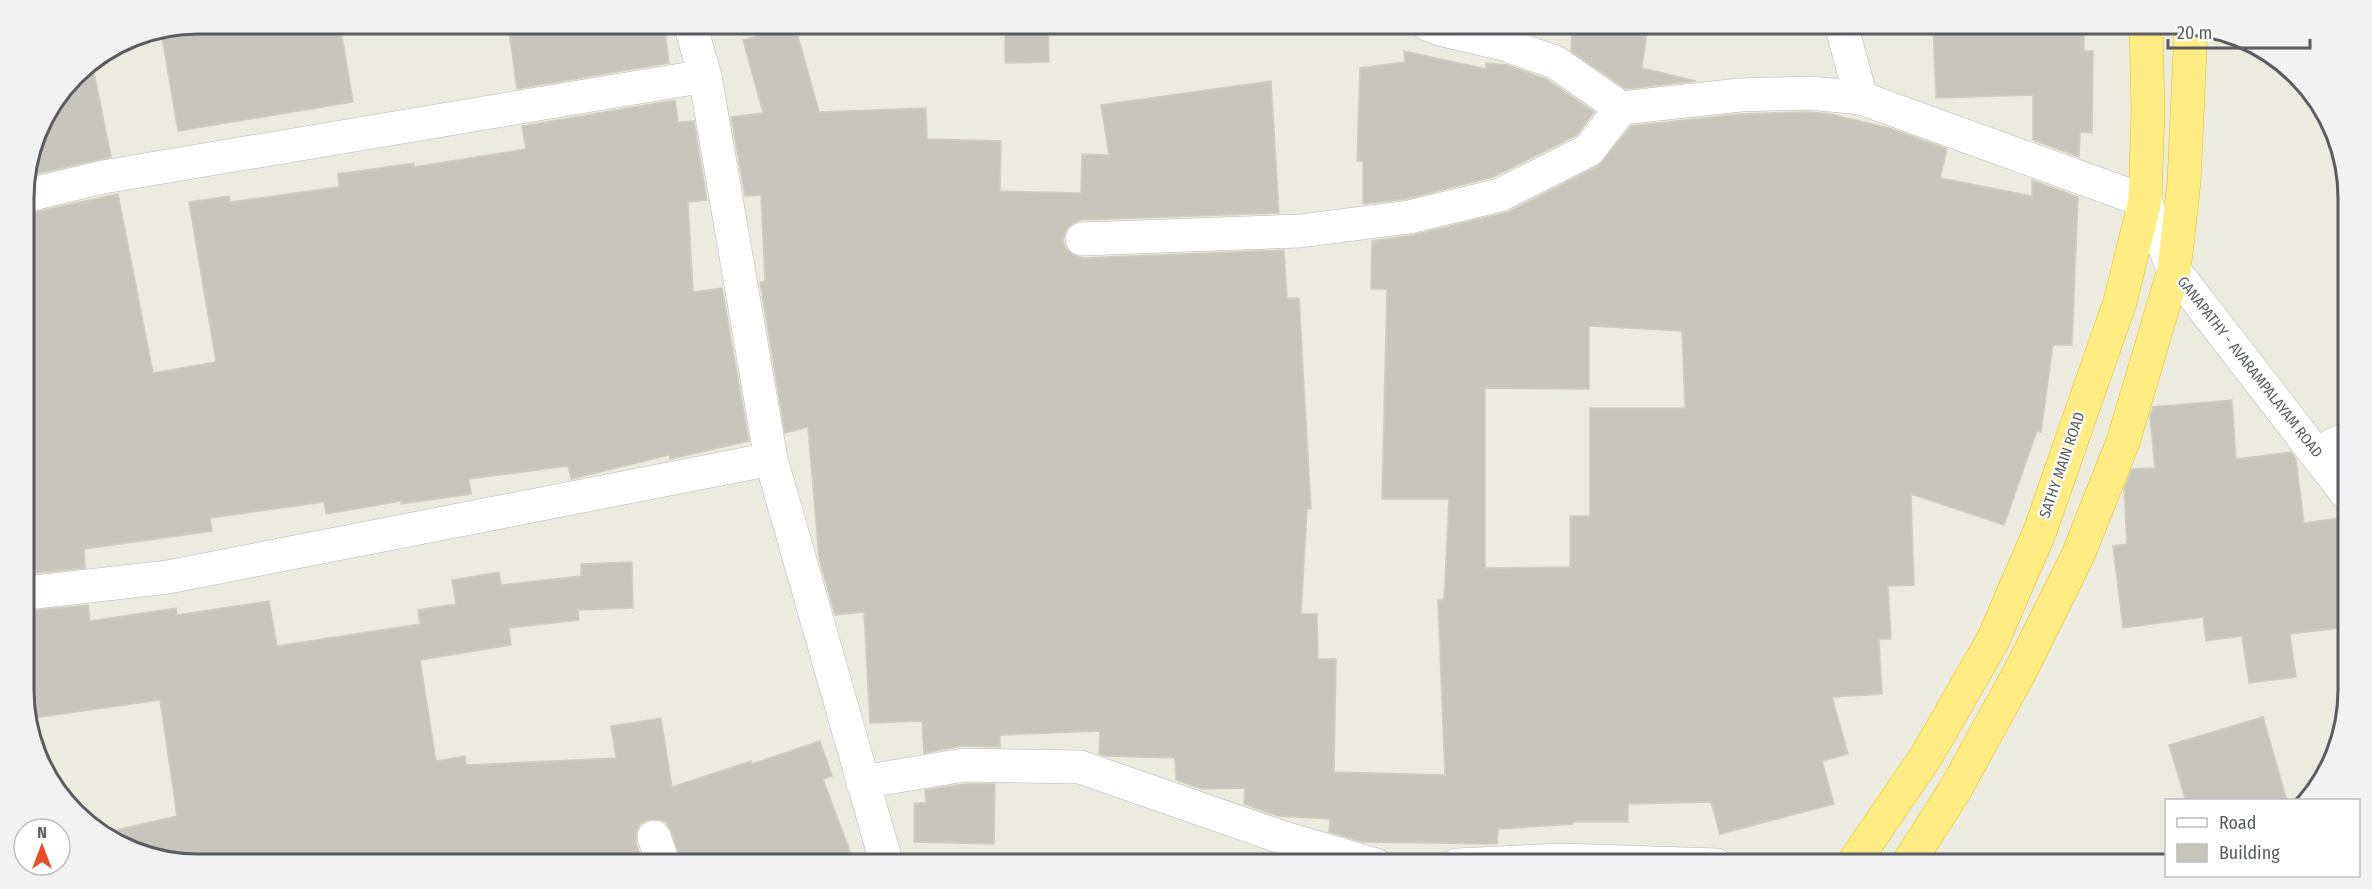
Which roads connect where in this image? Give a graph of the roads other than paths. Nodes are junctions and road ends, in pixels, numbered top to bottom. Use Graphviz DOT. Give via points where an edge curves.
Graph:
graph roads {
  1 [pos="693,34"];
  2 [pos="1460,34"];
  3 [pos="1844,34"];
  4 [pos="2146,34"];
  5 [pos="2191,36"];
  6 [pos="705,76"];
  7 [pos="1861,98"];
  8 [pos="1621,108"];
  9 [pos="35,193"];
  10 [pos="2145,201"];
  11 [pos="1082,239"];
  12 [pos="2174,270"];
  13 [pos="2338,443"];
  14 [pos="2318,453"];
  15 [pos="771,459"];
  16 [pos="2338,481"];
  17 [pos="34,592"];
  18 [pos="862,782"];
  19 [pos="884,854"];
  20 [pos="1339,854"];
  21 [pos="1860,854"];
  22 [pos="1914,854"];
  1 -- 6 [label="street"];
  2 -- 8 [label="street" via="1555,62"];
  3 -- 7 [label="street"];
  4 -- 10 [label="highway, SATHY MAIN ROAD"];
  5 -- 12 [label="highway" via="2184,182"];
  6 -- 9 [label="street" via="103,177"];
  6 -- 15 [label="street"];
  7 -- 8 [label="street" via="1810,93 1740,95"];
  7 -- 10 [label="street"];
  8 -- 11 [label="street" via="1589,150 1500,195 1409,217 1300,231"];
  10 -- 12 [label="street, GANAPATHY - AVARAMPALAYAM ROAD"];
  10 -- 21 [label="highway, SATHY MAIN ROAD" via="2120,302 2040,531 1993,640 1927,755"];
  12 -- 14 [label="street, GANAPATHY - AVARAMPALAYAM ROAD"];
  12 -- 22 [label="highway" via="2123,442 2078,555 1961,780"];
  13 -- 14 [label="street"];
  14 -- 16 [label="street, GANAPATHY - AVARAMPALAYAM ROAD"];
  15 -- 17 [label="street" via="168,577"];
  15 -- 18 [label="street"];
  18 -- 19 [label="street"];
  18 -- 20 [label="street" via="964,765 1080,767"];
}
